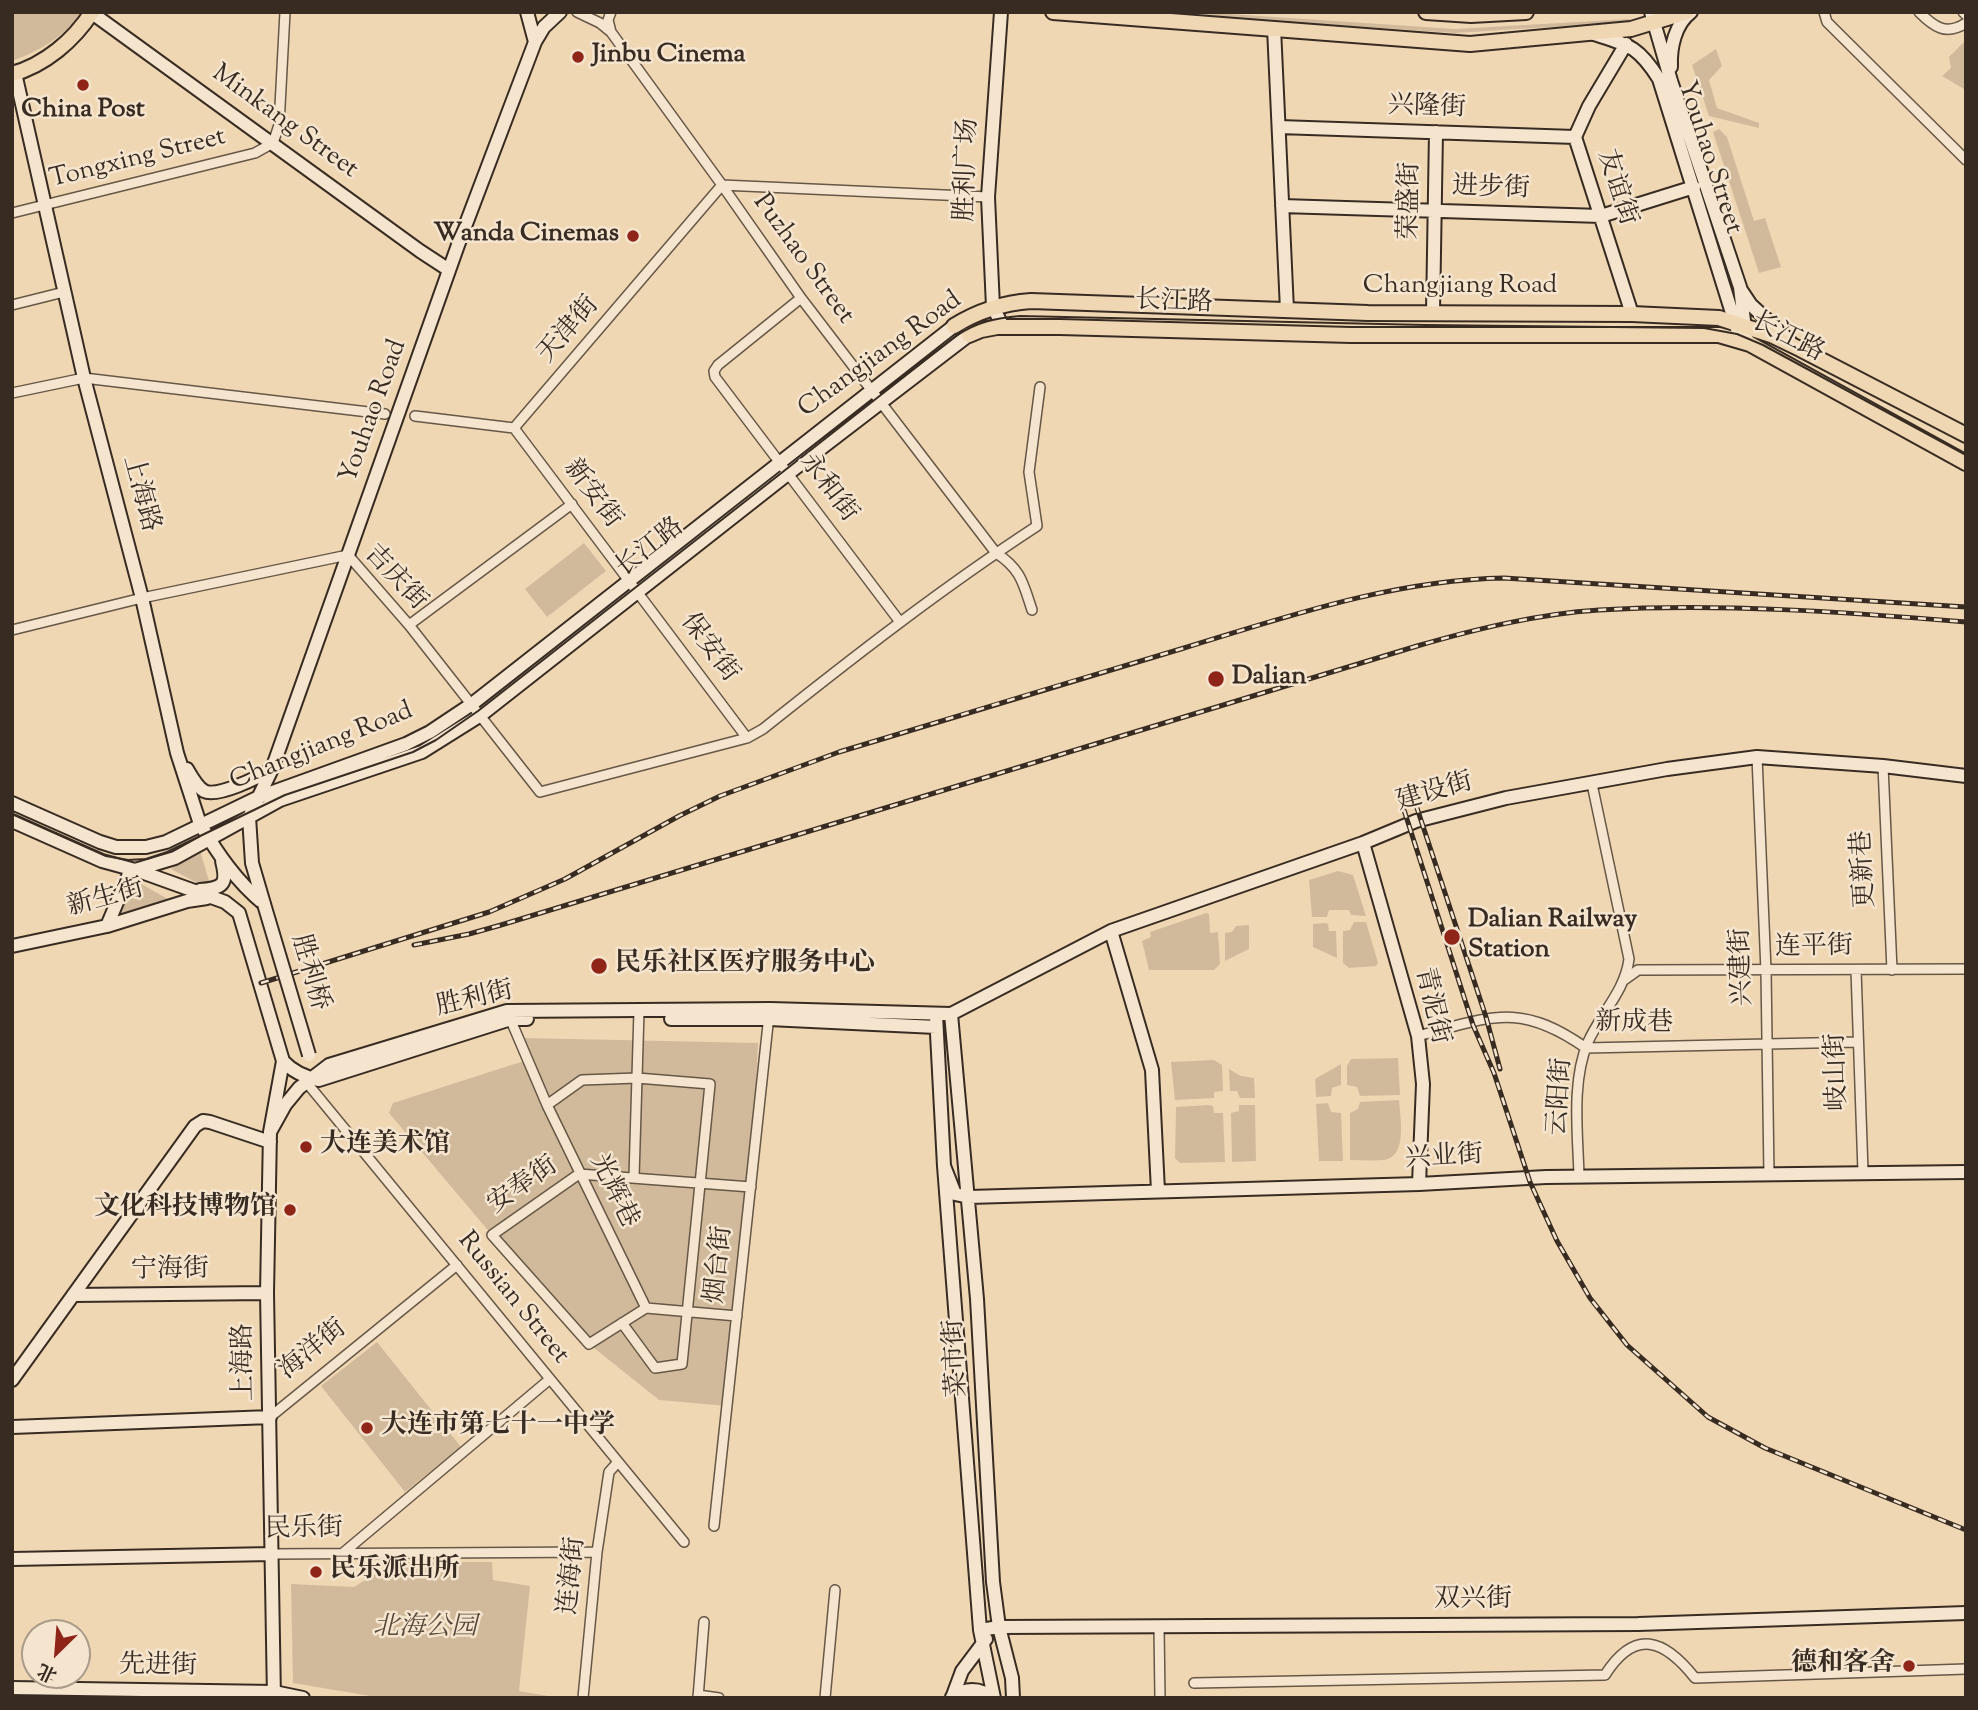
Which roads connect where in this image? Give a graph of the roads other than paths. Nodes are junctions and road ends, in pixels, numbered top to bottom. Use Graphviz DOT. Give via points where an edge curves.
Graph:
graph roads {
  1 [pos="285,12"];
  2 [pos="527,12"];
  3 [pos="559,12"];
  4 [pos="576,12"];
  5 [pos="611,12"];
  6 [pos="1001,12"];
  7 [pos="1054,12"];
  8 [pos="1426,12"];
  9 [pos="1526,12"];
  10 [pos="1689,12"];
  11 [pos="1824,12"];
  12 [pos="1919,12"];
  13 [pos="92,13"];
  14 [pos="1436,13"];
  15 [pos="1653,18"];
  16 [pos="1966,23"];
  17 [pos="1274,28"];
  18 [pos="611,32"];
  19 [pos="1587,32"];
  20 [pos="535,42"];
  21 [pos="1626,44"];
  22 [pos="14,73"];
  23 [pos="1671,81"];
  24 [pos="1279,127"];
  25 [pos="1436,132"];
  26 [pos="1575,137"];
  27 [pos="273,143"];
  28 [pos="1966,160"];
  29 [pos="722,185"];
  30 [pos="1694,187"];
  31 [pos="988,197"];
  32 [pos="45,205"];
  33 [pos="1282,206"];
  34 [pos="1435,211"];
  35 [pos="12,213"];
  36 [pos="1601,216"];
  37 [pos="449,270"];
  38 [pos="1740,287"];
  39 [pos="64,292"];
  40 [pos="801,298"];
  41 [pos="12,305"];
  42 [pos="993,307"];
  43 [pos="1287,310"];
  44 [pos="1433,312"];
  45 [pos="1632,314"];
  46 [pos="1741,324"];
  47 [pos="954,326"];
  48 [pos="1003,327"];
  49 [pos="969,335"];
  50 [pos="1744,341"];
  51 [pos="1800,349"];
  52 [pos="84,378"];
  53 [pos="1040,387"];
  54 [pos="873,390"];
  55 [pos="12,393"];
  56 [pos="882,402"];
  57 [pos="385,414"];
  58 [pos="415,416"];
  59 [pos="514,428"];
  60 [pos="1966,435"];
  61 [pos="780,461"];
  62 [pos="1966,463"];
  63 [pos="789,473"];
  64 [pos="572,503"];
  65 [pos="996,552"];
  66 [pos="348,555"];
  67 [pos="634,586"];
  68 [pos="142,598"];
  69 [pos="1032,610"];
  70 [pos="900,622"];
  71 [pos="409,625"];
  72 [pos="12,630"];
  73 [pos="472,704"];
  74 [pos="481,715"];
  75 [pos="747,738"];
  76 [pos="177,753"];
  77 [pos="1757,757"];
  78 [pos="1883,766"];
  79 [pos="272,769"];
  80 [pos="1966,776"];
  81 [pos="1592,783"];
  82 [pos="259,797"];
  83 [pos="12,803"];
  84 [pos="248,817"];
  85 [pos="12,821"];
  86 [pos="200,824"];
  87 [pos="209,840"];
  88 [pos="1363,843"];
  89 [pos="222,860"];
  90 [pos="133,869"];
  91 [pos="181,887"];
  92 [pos="211,897"];
  93 [pos="264,904"];
  94 [pos="107,926"];
  95 [pos="1111,931"];
  96 [pos="12,946"];
  97 [pos="1966,969"];
  98 [pos="1856,970"];
  99 [pos="1892,970"];
  100 [pos="1766,971"];
  101 [pos="1624,980"];
  102 [pos="769,1014"];
  103 [pos="951,1014"];
  104 [pos="509,1015"];
  105 [pos="638,1015"];
  106 [pos="936,1021"];
  107 [pos="1418,1036"];
  108 [pos="1858,1042"];
  109 [pos="1767,1045"];
  110 [pos="1586,1048"];
  111 [pos="283,1061"];
  112 [pos="329,1065"];
  113 [pos="637,1078"];
  114 [pos="309,1081"];
  115 [pos="547,1104"];
  116 [pos="270,1137"];
  117 [pos="944,1166"];
  118 [pos="1863,1172"];
  119 [pos="1966,1172"];
  120 [pos="579,1174"];
  121 [pos="1769,1175"];
  122 [pos="634,1177"];
  123 [pos="1579,1177"];
  124 [pos="699,1183"];
  125 [pos="1419,1184"];
  126 [pos="751,1187"];
  127 [pos="1158,1191"];
  128 [pos="969,1197"];
  129 [pos="457,1265"];
  130 [pos="267,1293"];
  131 [pos="73,1296"];
  132 [pos="646,1308"];
  133 [pos="687,1311"];
  134 [pos="737,1315"];
  135 [pos="622,1323"];
  136 [pos="550,1379"];
  137 [pos="12,1380"];
  138 [pos="270,1417"];
  139 [pos="12,1427"];
  140 [pos="618,1462"];
  141 [pos="713,1531"];
  142 [pos="684,1542"];
  143 [pos="597,1552"];
  144 [pos="343,1553"];
  145 [pos="272,1555"];
  146 [pos="12,1559"];
  147 [pos="835,1590"];
  148 [pos="1966,1613"];
  149 [pos="704,1622"];
  150 [pos="1638,1624"];
  151 [pos="999,1627"];
  152 [pos="1159,1627"];
  153 [pos="981,1636"];
  154 [pos="1639,1643"];
  155 [pos="1966,1669"];
  156 [pos="1194,1683"];
  157 [pos="12,1688"];
  158 [pos="274,1695"];
  159 [pos="698,1696"];
  160 [pos="952,1697"];
  161 [pos="303,1698"];
  162 [pos="583,1698"];
  163 [pos="719,1698"];
  164 [pos="825,1698"];
  165 [pos="993,1698"];
  166 [pos="1013,1698"];
  167 [pos="1160,1698"];
  1 -- 27 [label="street" via="279,125"];
  2 -- 20 [label="main road"];
  3 -- 20 [label="main road, Youhao Road"];
  4 -- 18 [label="street"];
  5 -- 18 [label="street"];
  6 -- 31 [label="main road, 胜利广场"];
  7 -- 17 [label="main road"];
  8 -- 14 [label="main road"];
  9 -- 14 [label="main road"];
  10 -- 15 [label="main road"];
  10 -- 23 [label="main road" via="1670,55"];
  11 -- 28 [label="street" via="1827,22"];
  12 -- 16 [label="street" via="1938,29"];
  13 -- 22 [label="main road" via="54,52"];
  13 -- 27 [label="main road, Minkang Street"];
  15 -- 19 [label="main road" via="1632,29"];
  15 -- 23 [label="main road, Youhao Street"];
  17 -- 19 [label="main road" via="1470,44"];
  17 -- 24 [label="main road"];
  18 -- 29 [label="street, Puzhao Street"];
  19 -- 21 [label="main road, Youhao Street"];
  20 -- 37 [label="main road, Youhao Road"];
  21 -- 26 [label="main road, 友谊街"];
  21 -- 30 [label="main road, Youhao Street" via="1646,59 1659,79"];
  22 -- 32 [label="main road, 上海路"];
  23 -- 38 [label="main road, Youhao Street"];
  24 -- 25 [label="main road, 兴隆街"];
  24 -- 33 [label="main road"];
  25 -- 26 [label="main road, 兴隆街"];
  25 -- 34 [label="main road, 荣盛街"];
  26 -- 36 [label="main road, 友谊街"];
  27 -- 32 [label="street, Tongxing Street" via="255,153"];
  27 -- 37 [label="main road, Minkang Street"];
  29 -- 31 [label="street"];
  29 -- 40 [label="street, Puzhao Street"];
  29 -- 59 [label="street, 天津街"];
  30 -- 36 [label="main road, 进步街"];
  30 -- 46 [label="main road, Youhao Street"];
  31 -- 42 [label="main road, 胜利广场"];
  32 -- 35 [label="street, Tongxing Street"];
  32 -- 39 [label="main road, 上海路"];
  33 -- 34 [label="main road, 进步街"];
  33 -- 43 [label="main road"];
  34 -- 36 [label="main road, 进步街"];
  34 -- 44 [label="main road, 荣盛街"];
  36 -- 45 [label="main road, 友谊街"];
  37 -- 66 [label="main road, Youhao Road"];
  38 -- 46 [label="main road, Youhao Street"];
  38 -- 51 [label="main road" via="1754,307"];
  39 -- 41 [label="street"];
  39 -- 52 [label="main road, 上海路"];
  40 -- 54 [label="street, Puzhao Street"];
  40 -- 61 [label="street, 永和街" via="714,371"];
  42 -- 43 [label="main road, Changjiang Road" via="1031,301"];
  42 -- 47 [label="main road, Changjiang Road"];
  42 -- 48 [label="main road, 胜利广场"];
  43 -- 44 [label="main road, Changjiang Road"];
  44 -- 45 [label="main road, Changjiang Road"];
  45 -- 46 [label="main road, Changjiang Road" via="1719,318"];
  46 -- 50 [label="main road, Youhao Street"];
  46 -- 51 [label="main road, Changjiang Road"];
  47 -- 54 [label="main road, Changjiang Road"];
  48 -- 49 [label="main road, 长江路"];
  48 -- 50 [label="main road, 长江路" via="1364,335 1706,334"];
  49 -- 56 [label="main road, 长江路"];
  50 -- 62 [label="main road, 长江路"];
  51 -- 60 [label="main road, Changjiang Road"];
  52 -- 55 [label="street"];
  52 -- 57 [label="street"];
  52 -- 68 [label="main road, 上海路"];
  53 -- 65 [label="street" via="1029,472 1037,526"];
  54 -- 56 [label="street, Puzhao Street"];
  54 -- 61 [label="main road, Changjiang Road"];
  56 -- 63 [label="main road, 长江路"];
  56 -- 65 [label="street, Puzhao Street"];
  58 -- 59 [label="street"];
  59 -- 64 [label="street, 新安街"];
  61 -- 63 [label="street, 永和街"];
  61 -- 67 [label="main road, Changjiang Road"];
  63 -- 67 [label="main road, 长江路"];
  63 -- 70 [label="street, 永和街"];
  64 -- 67 [label="street, 新安街"];
  64 -- 71 [label="street"];
  65 -- 69 [label="street, Puzhao Street" via="1020,575"];
  65 -- 70 [label="street"];
  66 -- 68 [label="street, 吉庆街"];
  66 -- 71 [label="street, 吉庆街"];
  66 -- 79 [label="main road, Youhao Road"];
  67 -- 73 [label="main road, Changjiang Road"];
  67 -- 74 [label="main road, 长江路"];
  67 -- 75 [label="street, 保安街"];
  68 -- 72 [label="street, 吉庆街"];
  68 -- 76 [label="main road, 上海路"];
  70 -- 75 [label="street"];
  71 -- 73 [label="street, 吉庆街"];
  73 -- 74 [label="street, 吉庆街"];
  73 -- 82 [label="main road, Changjiang Road" via="406,744"];
  74 -- 75 [label="street, 吉庆街" via="540,792"];
  74 -- 84 [label="main road, Changjiang Road" via="422,752 280,800"];
  76 -- 79 [label="main road" via="203,790 214,794"];
  76 -- 86 [label="main road, 上海路"];
  77 -- 78 [label="main road, 建设街"];
  77 -- 81 [label="main road, 建设街"];
  77 -- 100 [label="street, 兴建街"];
  78 -- 80 [label="main road, 建设街"];
  78 -- 99 [label="street, 更新巷"];
  79 -- 82 [label="main road, Youhao Road"];
  81 -- 88 [label="main road, 建设街" via="1463,807"];
  81 -- 101 [label="street, 云阳街" via="1629,959"];
  82 -- 84 [label="main road, Youhao Road"];
  82 -- 86 [label="main road, Changjiang Road"];
  83 -- 86 [label="main road, Changjiang Road" via="116,847 156,845"];
  84 -- 87 [label="main road, Changjiang Road"];
  84 -- 93 [label="main road, 胜利桥" via="252,863"];
  85 -- 90 [label="main road" via="102,861"];
  86 -- 87 [label="main road, 上海路"];
  87 -- 89 [label="main road, 上海路"];
  87 -- 90 [label="main road, Changjiang Road" via="162,864"];
  88 -- 95 [label="main road, 建设街"];
  88 -- 107 [label="main road, 青泥街"];
  89 -- 91 [label="main road" via="225,878 216,888"];
  89 -- 93 [label="main road, 上海路"];
  90 -- 91 [label="main road"];
  90 -- 94 [label="main road"];
  91 -- 92 [label="main road"];
  92 -- 94 [label="main road, 新生街"];
  92 -- 111 [label="main road, 胜利桥" via="239,913"];
  93 -- 112 [label="main road, 胜利桥, bridge" via="309,1055 315,1064"];
  94 -- 96 [label="main road, 新生街"];
  95 -- 103 [label="main road, 建设街"];
  95 -- 127 [label="main road" via="1152,1070"];
  97 -- 99 [label="street, 连平街"];
  98 -- 99 [label="street, 连平街"];
  98 -- 100 [label="street, 连平街"];
  98 -- 108 [label="street, 岐山街"];
  100 -- 101 [label="street, 连平街" via="1638,970"];
  100 -- 109 [label="street, 兴建街"];
  101 -- 110 [label="street, 云阳街"];
  102 -- 105 [label="main road, 胜利街"];
  102 -- 106 [label="main road, 胜利街"];
  102 -- 126 [label="street, 烟台街"];
  103 -- 106 [label="main road, 胜利街"];
  103 -- 128 [label="main road, 菜市街"];
  104 -- 105 [label="main road, 胜利街"];
  104 -- 112 [label="main road, 胜利街"];
  104 -- 114 [label="main road, 胜利街"];
  104 -- 115 [label="street, 光辉巷"];
  105 -- 113 [label="street"];
  106 -- 117 [label="main road"];
  107 -- 110 [label="street, 新成巷" via="1488,1018 1522,1017 1567,1034"];
  107 -- 125 [label="main road, 青泥街" via="1423,1084"];
  108 -- 109 [label="street, 新成巷"];
  108 -- 118 [label="street, 岐山街"];
  109 -- 110 [label="street, 新成巷"];
  109 -- 121 [label="street, 兴建街"];
  110 -- 123 [label="street, 云阳街" via="1579,1071"];
  111 -- 114 [label="main road"];
  111 -- 116 [label="main road, 上海路"];
  112 -- 114 [label="main road, 胜利街"];
  113 -- 115 [label="street" via="582,1080"];
  113 -- 122 [label="street"];
  113 -- 124 [label="street" via="710,1084"];
  114 -- 116 [label="main road" via="285,1105"];
  114 -- 129 [label="street, Russian Street"];
  115 -- 120 [label="street, 光辉巷"];
  116 -- 130 [label="main road, 上海路"];
  116 -- 131 [label="main road" via="210,1122 195,1126"];
  117 -- 128 [label="main road" via="955,1194"];
  117 -- 153 [label="main road"];
  118 -- 119 [label="main road, 兴业街"];
  118 -- 121 [label="main road, 兴业街"];
  120 -- 122 [label="street"];
  120 -- 132 [label="street, 光辉巷"];
  120 -- 135 [label="street, 安奉街" via="492,1235 589,1344"];
  121 -- 123 [label="main road, 兴业街"];
  122 -- 124 [label="street"];
  123 -- 125 [label="main road, 兴业街"];
  124 -- 126 [label="street"];
  124 -- 133 [label="street"];
  125 -- 127 [label="main road, 兴业街"];
  126 -- 134 [label="street, 烟台街"];
  127 -- 128 [label="main road, 兴业街"];
  128 -- 151 [label="main road, 菜市街"];
  129 -- 136 [label="street, Russian Street"];
  129 -- 138 [label="street, 海洋街"];
  130 -- 131 [label="main road, 宁海街"];
  130 -- 138 [label="main road, 上海路"];
  131 -- 137 [label="main road"];
  132 -- 133 [label="street"];
  132 -- 135 [label="street"];
  133 -- 134 [label="street"];
  133 -- 135 [label="street" via="682,1364 655,1368"];
  134 -- 141 [label="street, 烟台街"];
  136 -- 140 [label="street, Russian Street"];
  136 -- 144 [label="street"];
  138 -- 139 [label="main road, 海洋街"];
  138 -- 145 [label="main road, 上海路"];
  140 -- 142 [label="street, Russian Street"];
  140 -- 143 [label="street, 连海街" via="609,1472"];
  143 -- 144 [label="street, 民乐街"];
  143 -- 162 [label="street, 连海街"];
  144 -- 145 [label="street, 民乐街"];
  145 -- 146 [label="main road, 民乐街"];
  145 -- 158 [label="main road, 上海路"];
  147 -- 164 [label="street"];
  148 -- 150 [label="main road, 双兴街"];
  149 -- 159 [label="street"];
  150 -- 152 [label="main road, 双兴街"];
  150 -- 154 [label="street"];
  151 -- 152 [label="main road, 双兴街"];
  151 -- 153 [label="main road"];
  151 -- 166 [label="main road, 菜市街"];
  152 -- 167 [label="street"];
  153 -- 160 [label="main road"];
  153 -- 165 [label="main road"];
  154 -- 155 [label="street" via="1674,1654 1695,1678"];
  154 -- 156 [label="street" via="1628,1647 1605,1675"];
  157 -- 158 [label="main road, 先进街"];
  158 -- 161 [label="main road, 先进街"];
  159 -- 163 [label="street"];
  160 -- 165 [label="main road" via="969,1690"];
}
